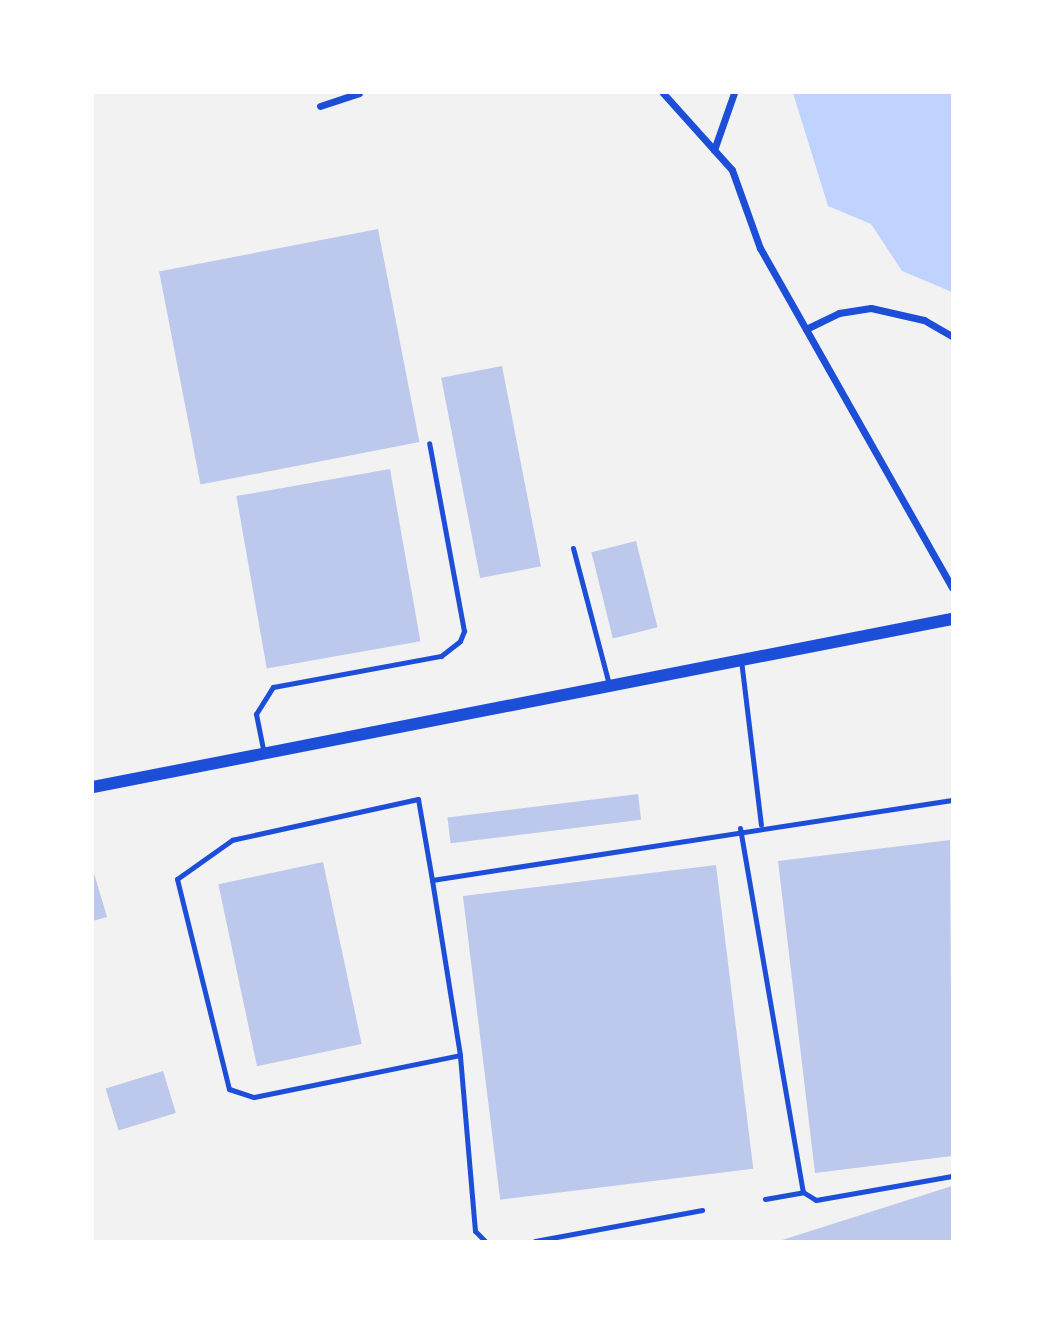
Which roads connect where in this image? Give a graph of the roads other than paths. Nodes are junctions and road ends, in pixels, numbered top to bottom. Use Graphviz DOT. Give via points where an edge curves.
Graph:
graph roads {
  1 [pos="359,93"];
  2 [pos="663,93"];
  3 [pos="734,93"];
  4 [pos="320,106"];
  5 [pos="714,150"];
  6 [pos="806,329"];
  7 [pos="952,336"];
  8 [pos="429,443"];
  9 [pos="573,548"];
  10 [pos="952,587"];
  11 [pos="952,619"];
  12 [pos="741,660"];
  13 [pos="610,686"];
  14 [pos="264,754"];
  15 [pos="93,787"];
  16 [pos="952,800"];
  17 [pos="761,825"];
  18 [pos="740,828"];
  19 [pos="432,880"];
  20 [pos="460,1055"];
  21 [pos="952,1176"];
  22 [pos="803,1192"];
  23 [pos="765,1199"];
  24 [pos="702,1210"];
  25 [pos="485,1241"];
  26 [pos="536,1241"];
  1 -- 4 [label="street"];
  2 -- 5 [label="street"];
  3 -- 5 [label="street"];
  5 -- 6 [label="street" via="732,170 760,248"];
  6 -- 7 [label="street" via="839,313 872,309 924,320"];
  6 -- 10 [label="street"];
  8 -- 14 [label="lane" via="464,631 460,641 440,656 272,687 256,714"];
  9 -- 13 [label="lane"];
  11 -- 12 [label="street"];
  12 -- 13 [label="street"];
  12 -- 17 [label="lane"];
  13 -- 14 [label="street"];
  14 -- 15 [label="street"];
  16 -- 17 [label="lane"];
  17 -- 18 [label="lane"];
  18 -- 19 [label="lane"];
  18 -- 22 [label="lane"];
  19 -- 20 [label="lane"];
  19 -- 20 [label="lane" via="418,799 232,840 177,879 229,1089 254,1097"];
  20 -- 25 [label="lane" via="475,1231"];
  21 -- 22 [label="lane" via="816,1200"];
  22 -- 23 [label="lane"];
  24 -- 26 [label="lane"];
}
